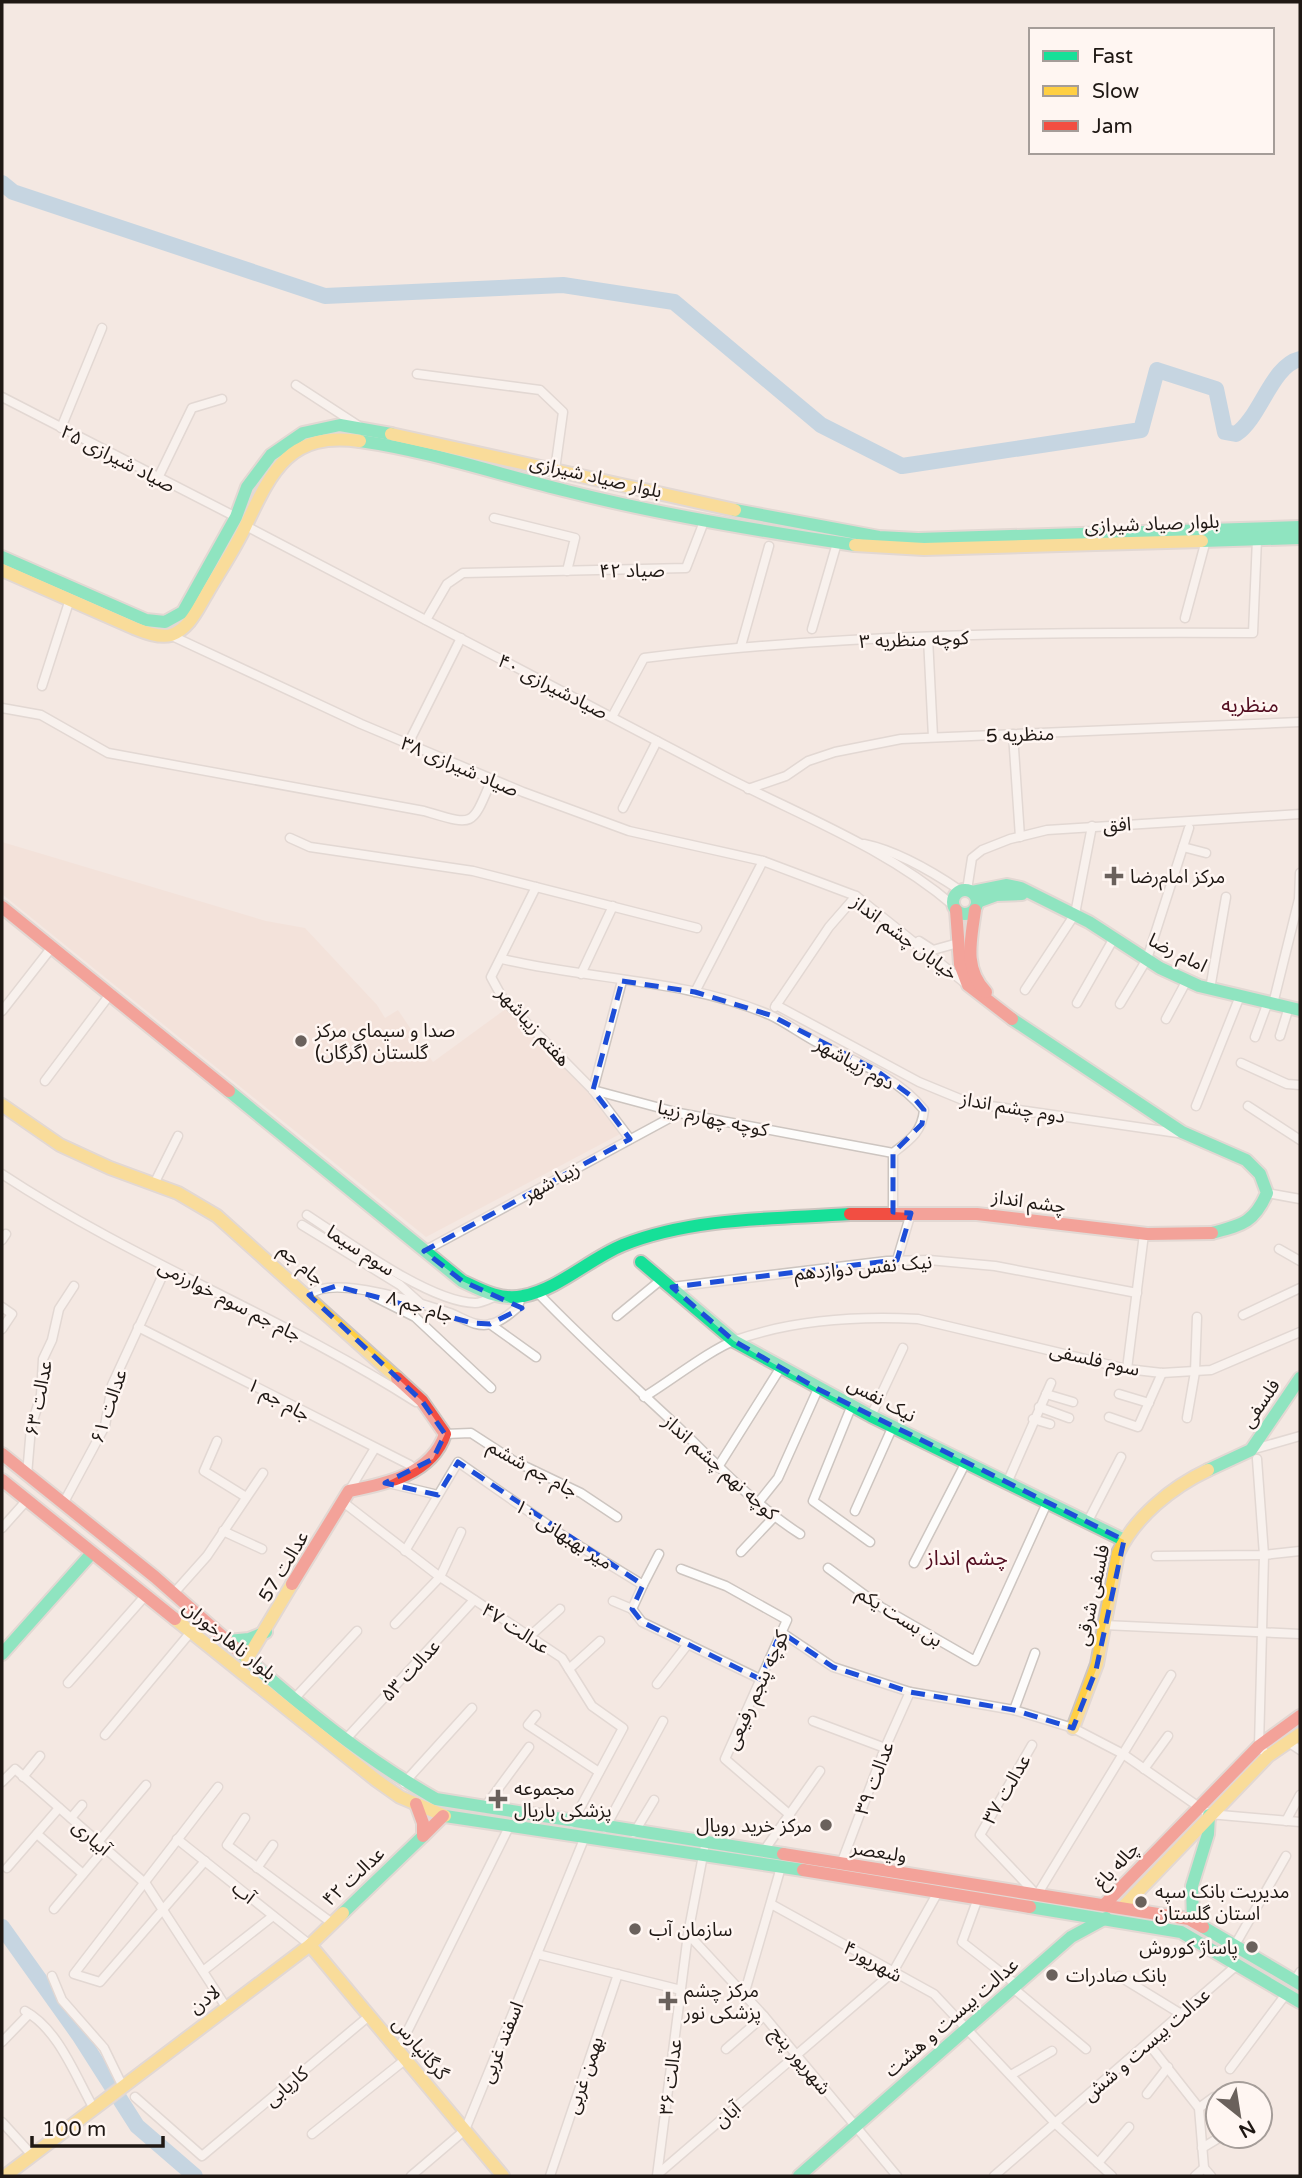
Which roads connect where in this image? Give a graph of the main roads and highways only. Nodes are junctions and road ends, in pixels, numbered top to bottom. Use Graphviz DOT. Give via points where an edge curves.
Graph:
graph roads {
  1 [pos="241,522"];
  2 [pos="1300,527"];
  3 [pos="1206,534"];
  4 [pos="1300,538"];
  5 [pos="2,557"];
  6 [pos="2,570"];
  7 [pos="35,577"];
  8 [pos="970,897"];
  9 [pos="2,907"];
  10 [pos="955,908"];
  11 [pos="1295,1009"];
  12 [pos="1034,1033"];
  13 [pos="2,1105"];
  14 [pos="641,1262"];
  15 [pos="1300,1378"];
  16 [pos="2,1454"];
  17 [pos="1254,1455"];
  18 [pos="2,1480"];
  19 [pos="346,1496"];
  20 [pos="1124,1540"];
  21 [pos="92,1553"];
  22 [pos="266,1632"];
  23 [pos="228,1641"];
  24 [pos="2,1652"];
  25 [pos="247,1659"];
  26 [pos="237,1671"];
  27 [pos="1300,1716"];
  28 [pos="1073,1728"];
  29 [pos="1300,1734"];
  30 [pos="436,1799"];
  31 [pos="416,1804"];
  32 [pos="1209,1814"];
  33 [pos="443,1816"];
  34 [pos="423,1836"];
  35 [pos="704,1849"];
  36 [pos="1124,1906"];
  37 [pos="1105,1912"];
  38 [pos="1071,1913"];
  39 [pos="1193,1922"];
  40 [pos="1071,1937"];
  41 [pos="310,1945"];
  42 [pos="1298,1979"];
  43 [pos="1300,2002"];
  44 [pos="5,2176"];
  45 [pos="503,2176"];
  46 [pos="799,2176"];
  1 -- 3 [label="main road, بلوار صیاد شیرازی" via="280,463 308,444 340,438 408,448 569,492 837,543 924,550"];
  1 -- 3 [label="main road, بلوار صیاد شیرازی" via="247,487 285,443 322,428 361,428 784,521 878,537"];
  1 -- 7 [label="main road, بلوار صیاد شیرازی" via="190,601 175,619 165,622 146,620"];
  1 -- 7 [label="main road, بلوار صیاد شیرازی" via="191,621 170,635 142,631 70,599"];
  2 -- 3 [label="main road, بلوار صیاد شیرازی"];
  3 -- 4 [label="main road, بلوار صیاد شیرازی"];
  5 -- 7 [label="main road, بلوار صیاد شیرازی"];
  6 -- 7 [label="main road, بلوار صیاد شیرازی"];
  8 -- 10 [label="main road" via="954,898"];
  8 -- 10 [label="main road" via="963,914"];
  8 -- 11 [label="main road, امام رضا" via="1007,885 1075,914 1187,980"];
  8 -- 12 [label="main road" via="972,973 980,986"];
  9 -- 12 [label="main road, چشم انداز" via="462,1281 496,1296 537,1292 608,1250 662,1232 755,1220 893,1212 977,1214 1144,1234 1204,1235 1241,1225 1258,1213 1267,1193 1260,1174 1246,1160 1187,1134"];
  10 -- 12 [label="main road" via="962,976"];
  13 -- 19 [label="main road, جام جم" via="60,1145 178,1193 217,1216 309,1295 428,1409 445,1434 443,1449 433,1459 385,1483"];
  14 -- 20 [label="main road, نیک نفس" via="734,1341 965,1464"];
  15 -- 17 [label="main road, فلسفی"];
  16 -- 23 [label="main road, بلوار ناهارخوران"];
  17 -- 20 [label="main road, فلسفی شرقی" via="1203,1472 1147,1511"];
  18 -- 21 [label="main road, بلوار ناهارخوران"];
  19 -- 22 [label="main road, عدالت 57"];
  20 -- 28 [label="main road, فلسفی شرقی" via="1087,1702"];
  21 -- 24 [label="main road"];
  21 -- 26 [label="main road, بلوار ناهارخوران"];
  22 -- 23 [label="main road"];
  22 -- 25 [label="main road, عدالت 57"];
  23 -- 25 [label="main road, بلوار ناهارخوران"];
  25 -- 26 [label="main road, عدالت 57"];
  25 -- 30 [label="main road, بلوار ناهارخوران" via="345,1740 404,1783"];
  26 -- 31 [label="main road, بلوار ناهارخوران" via="376,1780"];
  27 -- 37 [label="main road, چاله باغ" via="1259,1746 1198,1806"];
  29 -- 32 [label="main road, چاله باغ" via="1268,1756"];
  30 -- 35 [label="main road, ولیعصر"];
  31 -- 33 [label="main road, بلوار ناهارخوران"];
  31 -- 34 [label="main road" via="424,1824"];
  32 -- 36 [label="main road, چاله باغ"];
  32 -- 39 [label="main road" via="1208,1834 1192,1886"];
  33 -- 34 [label="main road, عدالت ۴۲"];
  33 -- 35 [label="main road, ولیعصر" via="584,1839"];
  34 -- 41 [label="main road, عدالت ۴۲"];
  35 -- 37 [label="main road, ولیعصر" via="841,1864 1037,1895"];
  35 -- 38 [label="main road, ولیعصر" via="781,1867"];
  36 -- 37 [label="main road, چاله باغ"];
  36 -- 39 [label="main road"];
  37 -- 38 [label="main road, ولیعصر"];
  37 -- 40 [label="main road, عدالت بیست و هشت"];
  37 -- 43 [label="main road, ولیعصر" via="1181,1932"];
  38 -- 40 [label="main road" via="1075,1921"];
  39 -- 42 [label="main road"];
  40 -- 46 [label="main road, عدالت بیست و هشت"];
  41 -- 44 [label="main road, لادن"];
  41 -- 45 [label="main road, گرگانپارس"];
}
